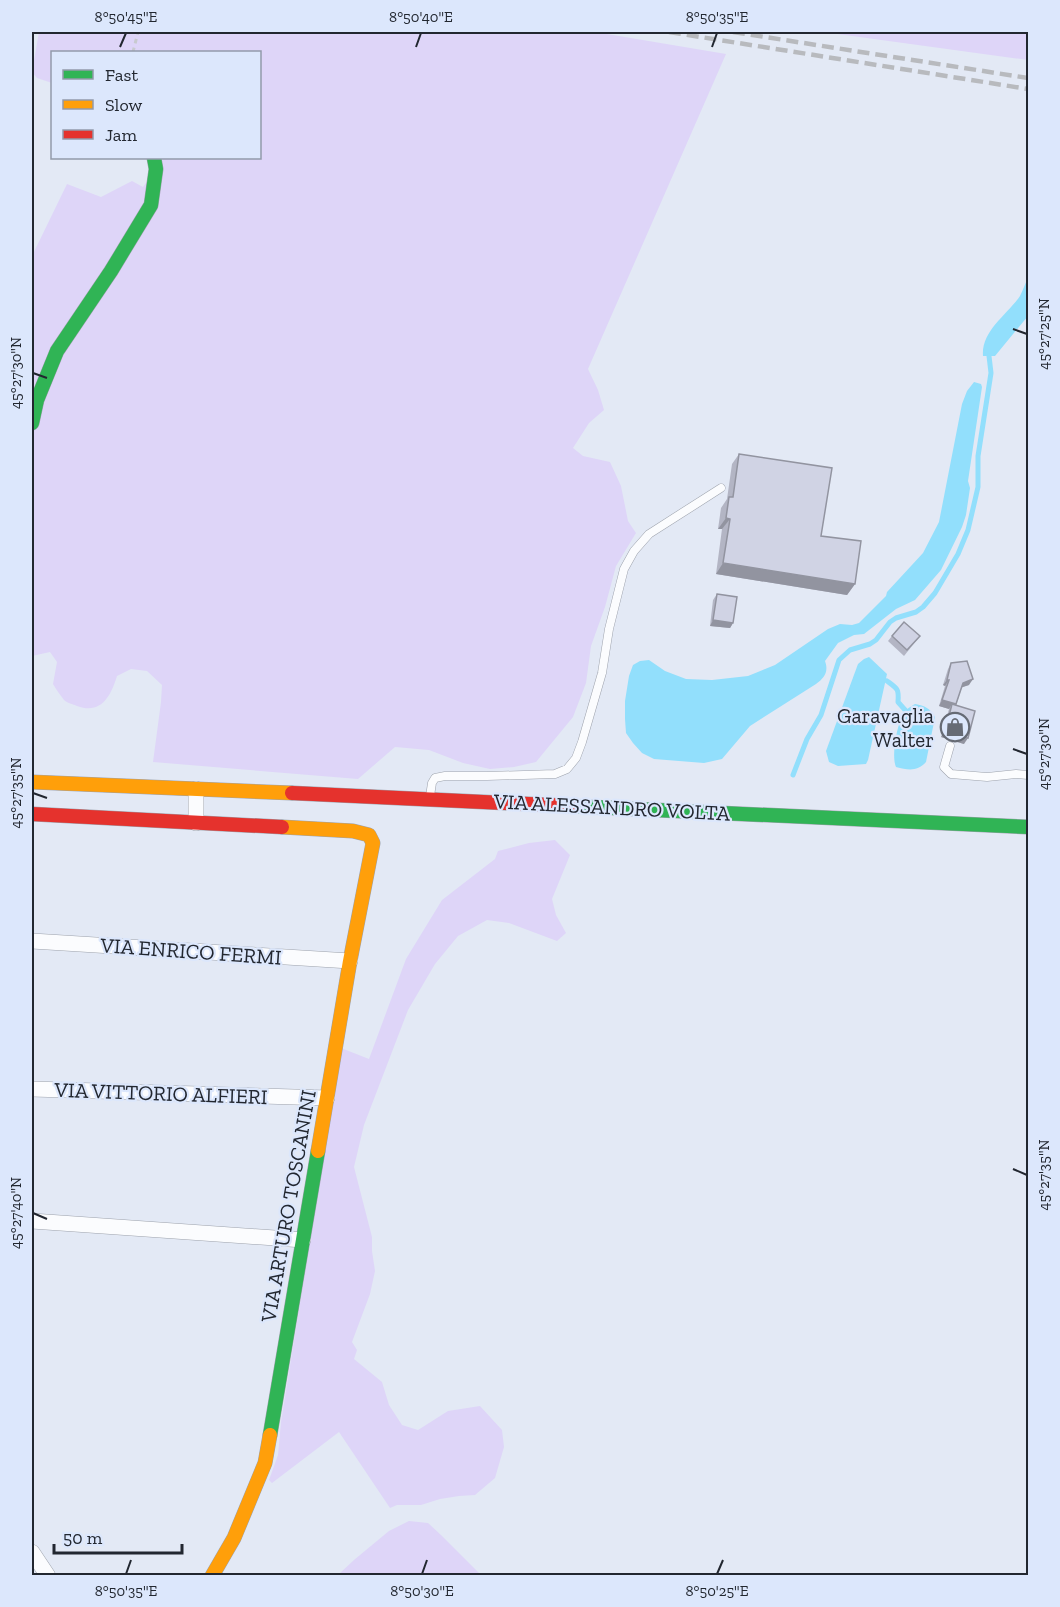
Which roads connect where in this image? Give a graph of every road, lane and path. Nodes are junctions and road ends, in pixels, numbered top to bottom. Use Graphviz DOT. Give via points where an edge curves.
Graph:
graph roads {
  1 [pos="138,32"];
  2 [pos="133,51"];
  3 [pos="154,159"];
  4 [pos="32,423"];
  5 [pos="721,488"];
  6 [pos="950,746"];
  7 [pos="1029,775"];
  8 [pos="32,782"];
  9 [pos="196,789"];
  10 [pos="430,799"];
  11 [pos="32,814"];
  12 [pos="196,823"];
  13 [pos="1029,827"];
  14 [pos="32,941"];
  15 [pos="350,961"];
  16 [pos="32,1089"];
  17 [pos="327,1098"];
  18 [pos="32,1221"];
  19 [pos="303,1240"];
  20 [pos="32,1552"];
  21 [pos="48,1575"];
  22 [pos="212,1575"];
  1 -- 2 [label="path"];
  3 -- 4 [label="street" via="151,205 57,351"];
  5 -- 10 [label="lane" via="649,534 624,569 602,673 582,742 567,769 555,774 435,778"];
  6 -- 7 [label="lane" via="944,767 951,774"];
  8 -- 9 [label="street, VIA ALESSANDRO VOLTA"];
  9 -- 10 [label="street, VIA ALESSANDRO VOLTA"];
  9 -- 12 [label="street"];
  10 -- 13 [label="street, VIA ALESSANDRO VOLTA"];
  11 -- 12 [label="street"];
  12 -- 15 [label="street, VIA ARTURO TOSCANINI" via="369,835 372,854"];
  14 -- 15 [label="street, VIA ENRICO FERMI"];
  15 -- 17 [label="street, VIA ARTURO TOSCANINI"];
  16 -- 17 [label="street, VIA VITTORIO ALFIERI"];
  17 -- 19 [label="street, VIA ARTURO TOSCANINI"];
  18 -- 19 [label="street"];
  19 -- 22 [label="street, VIA ARTURO TOSCANINI" via="265,1463 234,1538"];
  20 -- 21 [label="street"];
}
